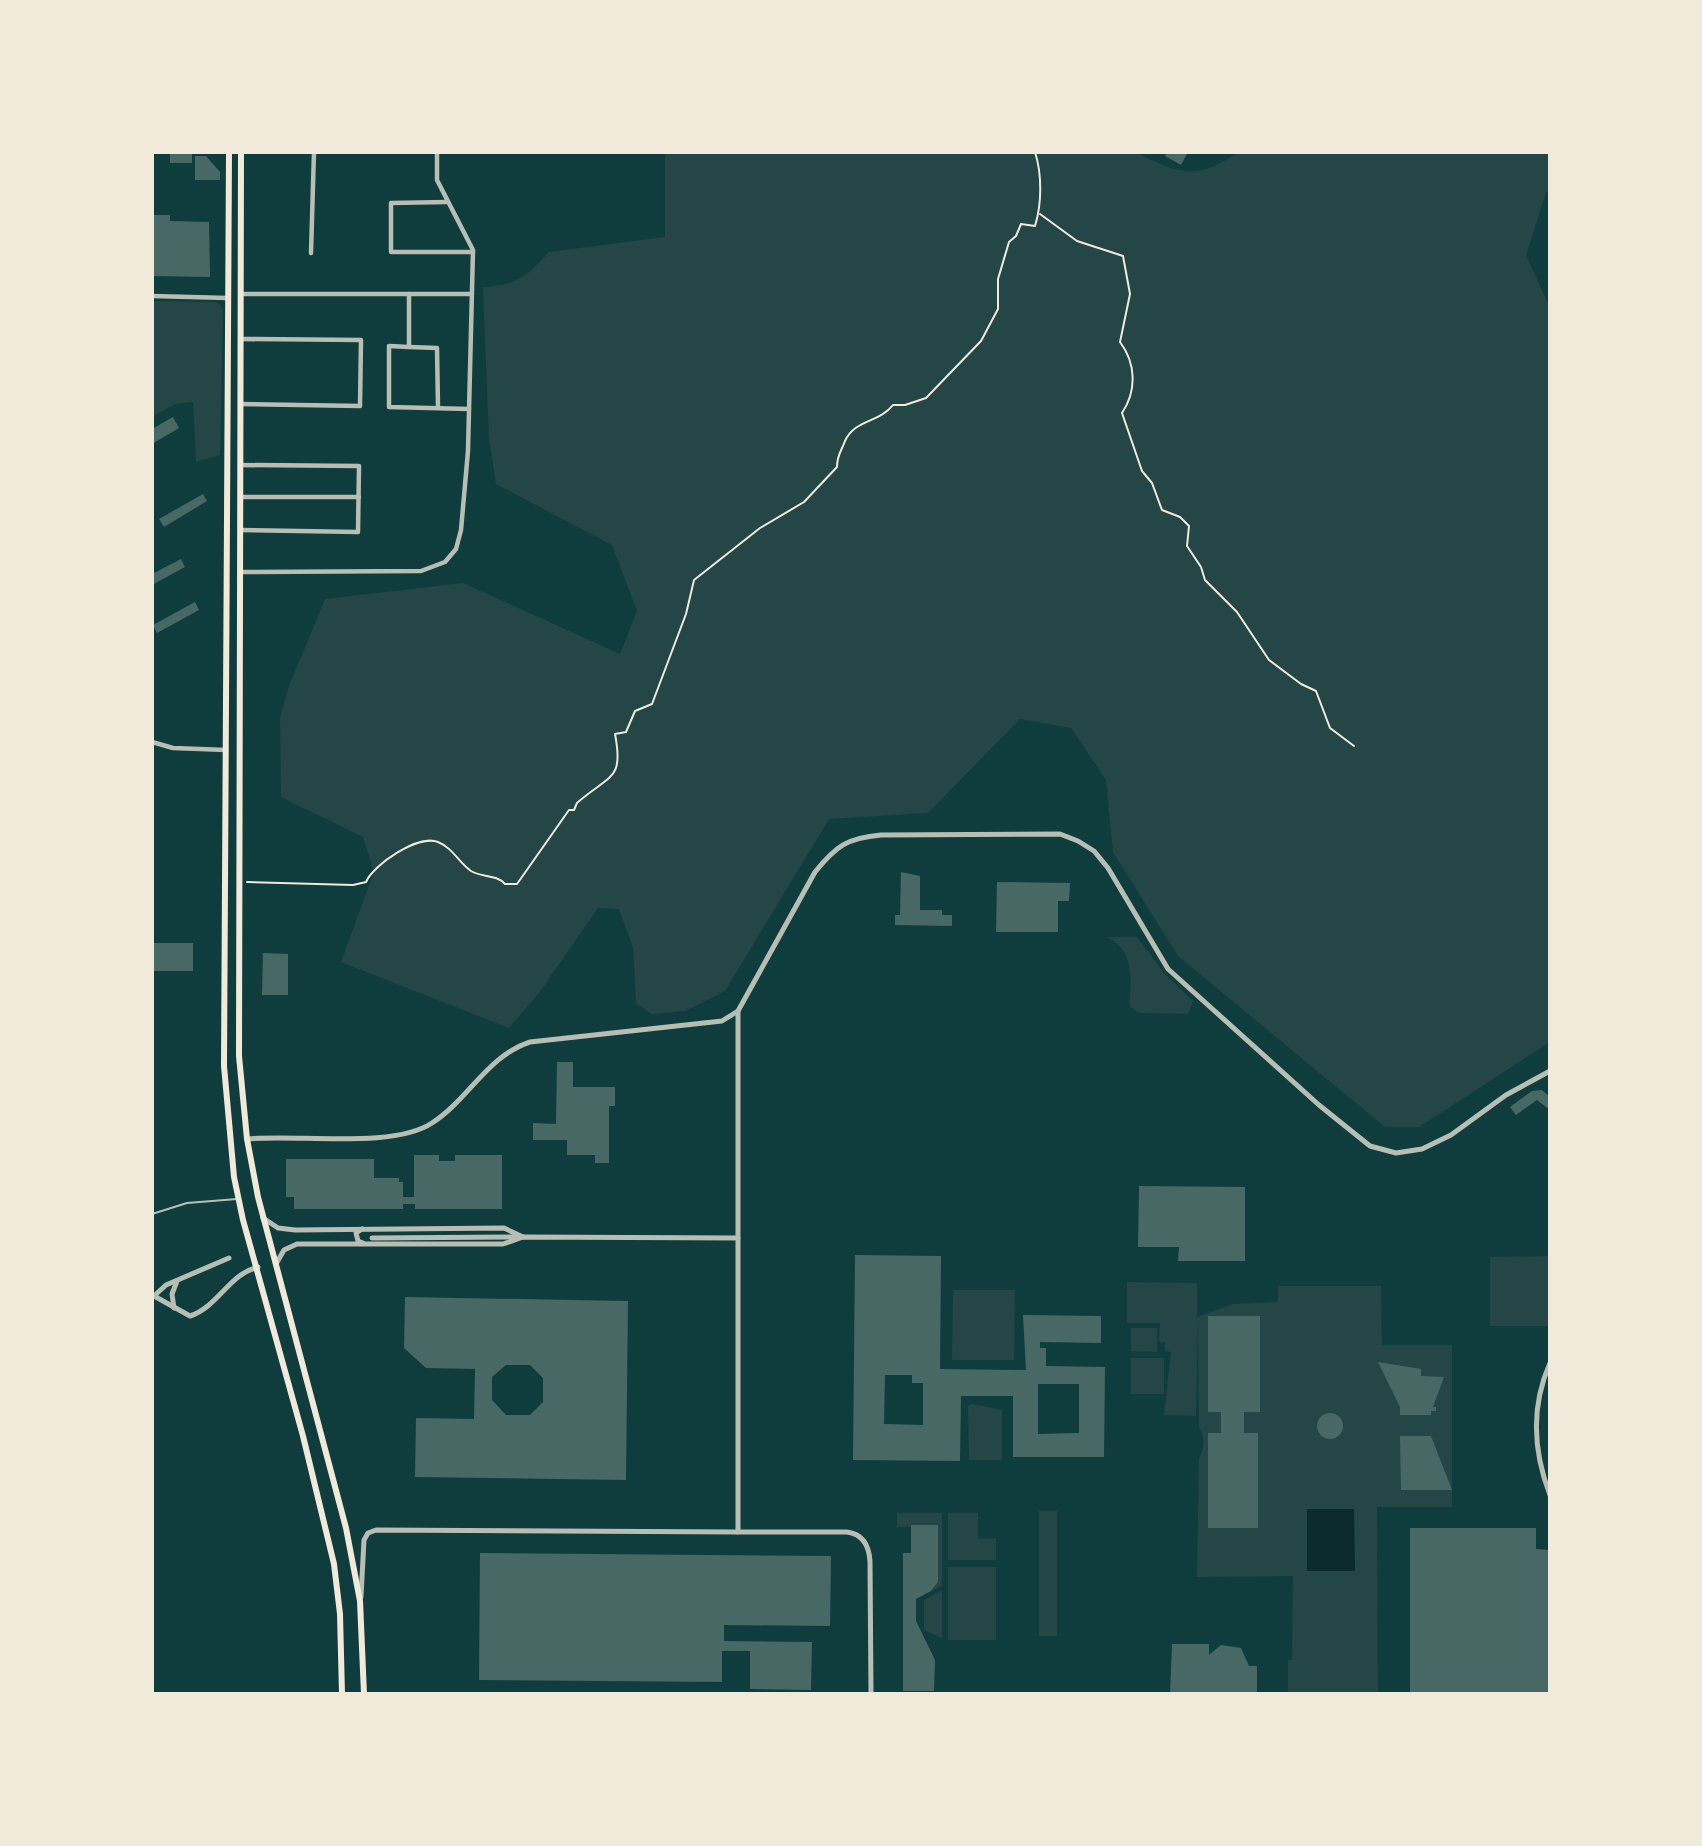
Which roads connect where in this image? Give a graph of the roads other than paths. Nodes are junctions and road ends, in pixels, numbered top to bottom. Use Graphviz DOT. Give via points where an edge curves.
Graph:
graph roads {
  1 [pos="229,152"];
  2 [pos="241,152"];
  3 [pos="314,152"];
  4 [pos="437,152"];
  5 [pos="448,202"];
  6 [pos="473,252"];
  7 [pos="311,253"];
  8 [pos="241,294"];
  9 [pos="409,294"];
  10 [pos="472,294"];
  11 [pos="152,296"];
  12 [pos="229,298"];
  13 [pos="241,338"];
  14 [pos="410,347"];
  15 [pos="240,404"];
  16 [pos="438,407"];
  17 [pos="469,409"];
  18 [pos="240,465"];
  19 [pos="240,497"];
  20 [pos="359,497"];
  21 [pos="240,530"];
  22 [pos="240,572"];
  23 [pos="152,742"];
  24 [pos="226,750"];
  25 [pos="738,1011"];
  26 [pos="1550,1071"];
  27 [pos="247,1139"];
  28 [pos="238,1199"];
  29 [pos="152,1214"];
  30 [pos="263,1218"];
  31 [pos="362,1229"];
  32 [pos="523,1237"];
  33 [pos="372,1238"];
  34 [pos="738,1238"];
  35 [pos="366,1244"];
  36 [pos="229,1258"];
  37 [pos="276,1264"];
  38 [pos="258,1267"];
  39 [pos="177,1280"];
  40 [pos="174,1308"];
  41 [pos="1550,1363"];
  42 [pos="1550,1495"];
  43 [pos="738,1532"];
  44 [pos="360,1601"];
  45 [pos="342,1694"];
  46 [pos="364,1694"];
  47 [pos="871,1694"];
  1 -- 12 [label="main road"];
  2 -- 8 [label="main road"];
  3 -- 7 [label="street"];
  4 -- 5 [label="street" via="438,180"];
  5 -- 6 [label="street"];
  5 -- 6 [label="street" via="391,202 391,252"];
  6 -- 10 [label="street"];
  8 -- 9 [label="street"];
  8 -- 13 [label="main road"];
  9 -- 10 [label="street"];
  9 -- 14 [label="street"];
  10 -- 17 [label="street"];
  11 -- 12 [label="street"];
  12 -- 24 [label="main road"];
  13 -- 15 [label="main road"];
  13 -- 15 [label="street" via="361,340 360,406"];
  14 -- 16 [label="street" via="438,348"];
  14 -- 16 [label="street" via="389,346 389,407"];
  15 -- 18 [label="main road"];
  16 -- 17 [label="street"];
  17 -- 22 [label="street" via="461,530 456,549 445,562 421,571 387,573"];
  18 -- 19 [label="main road"];
  18 -- 20 [label="street" via="359,466"];
  19 -- 20 [label="street"];
  19 -- 21 [label="main road"];
  20 -- 21 [label="street" via="358,532"];
  21 -- 22 [label="main road"];
  22 -- 27 [label="main road" via="239,1056"];
  23 -- 24 [label="street" via="173,748"];
  24 -- 28 [label="main road" via="224,1066"];
  25 -- 26 [label="street" via="815,872 831,852 853,838 1060,834 1094,851 1108,868 1168,969 1370,1146 1396,1153 1422,1149"];
  25 -- 27 [label="street" via="722,1021 530,1042 511,1048 433,1123 403,1136"];
  25 -- 34 [label="street"];
  27 -- 30 [label="main road"];
  28 -- 29 [label="lane" via="187,1203"];
  28 -- 38 [label="main road"];
  30 -- 31 [label="street" via="278,1228 295,1230"];
  30 -- 37 [label="main road"];
  31 -- 32 [label="street" via="504,1228"];
  31 -- 35 [label="street" via="356,1233 358,1241"];
  32 -- 33 [label="street"];
  32 -- 34 [label="street"];
  32 -- 35 [label="street" via="503,1244"];
  34 -- 43 [label="street"];
  35 -- 37 [label="street" via="297,1244 284,1251"];
  36 -- 39 [label="street"];
  37 -- 44 [label="main road" via="346,1528"];
  38 -- 40 [label="street" via="247,1270 198,1314 190,1316"];
  38 -- 45 [label="main road" via="334,1564"];
  39 -- 40 [label="street"];
  39 -- 40 [label="street" via="154,1296"];
  41 -- 42 [label="street" via="1538,1401 1536,1427 1542,1475"];
  43 -- 44 [label="street" via="376,1530 364,1540"];
  43 -- 47 [label="street" via="847,1532 864,1541 870,1561"];
  44 -- 46 [label="main road"];
}
